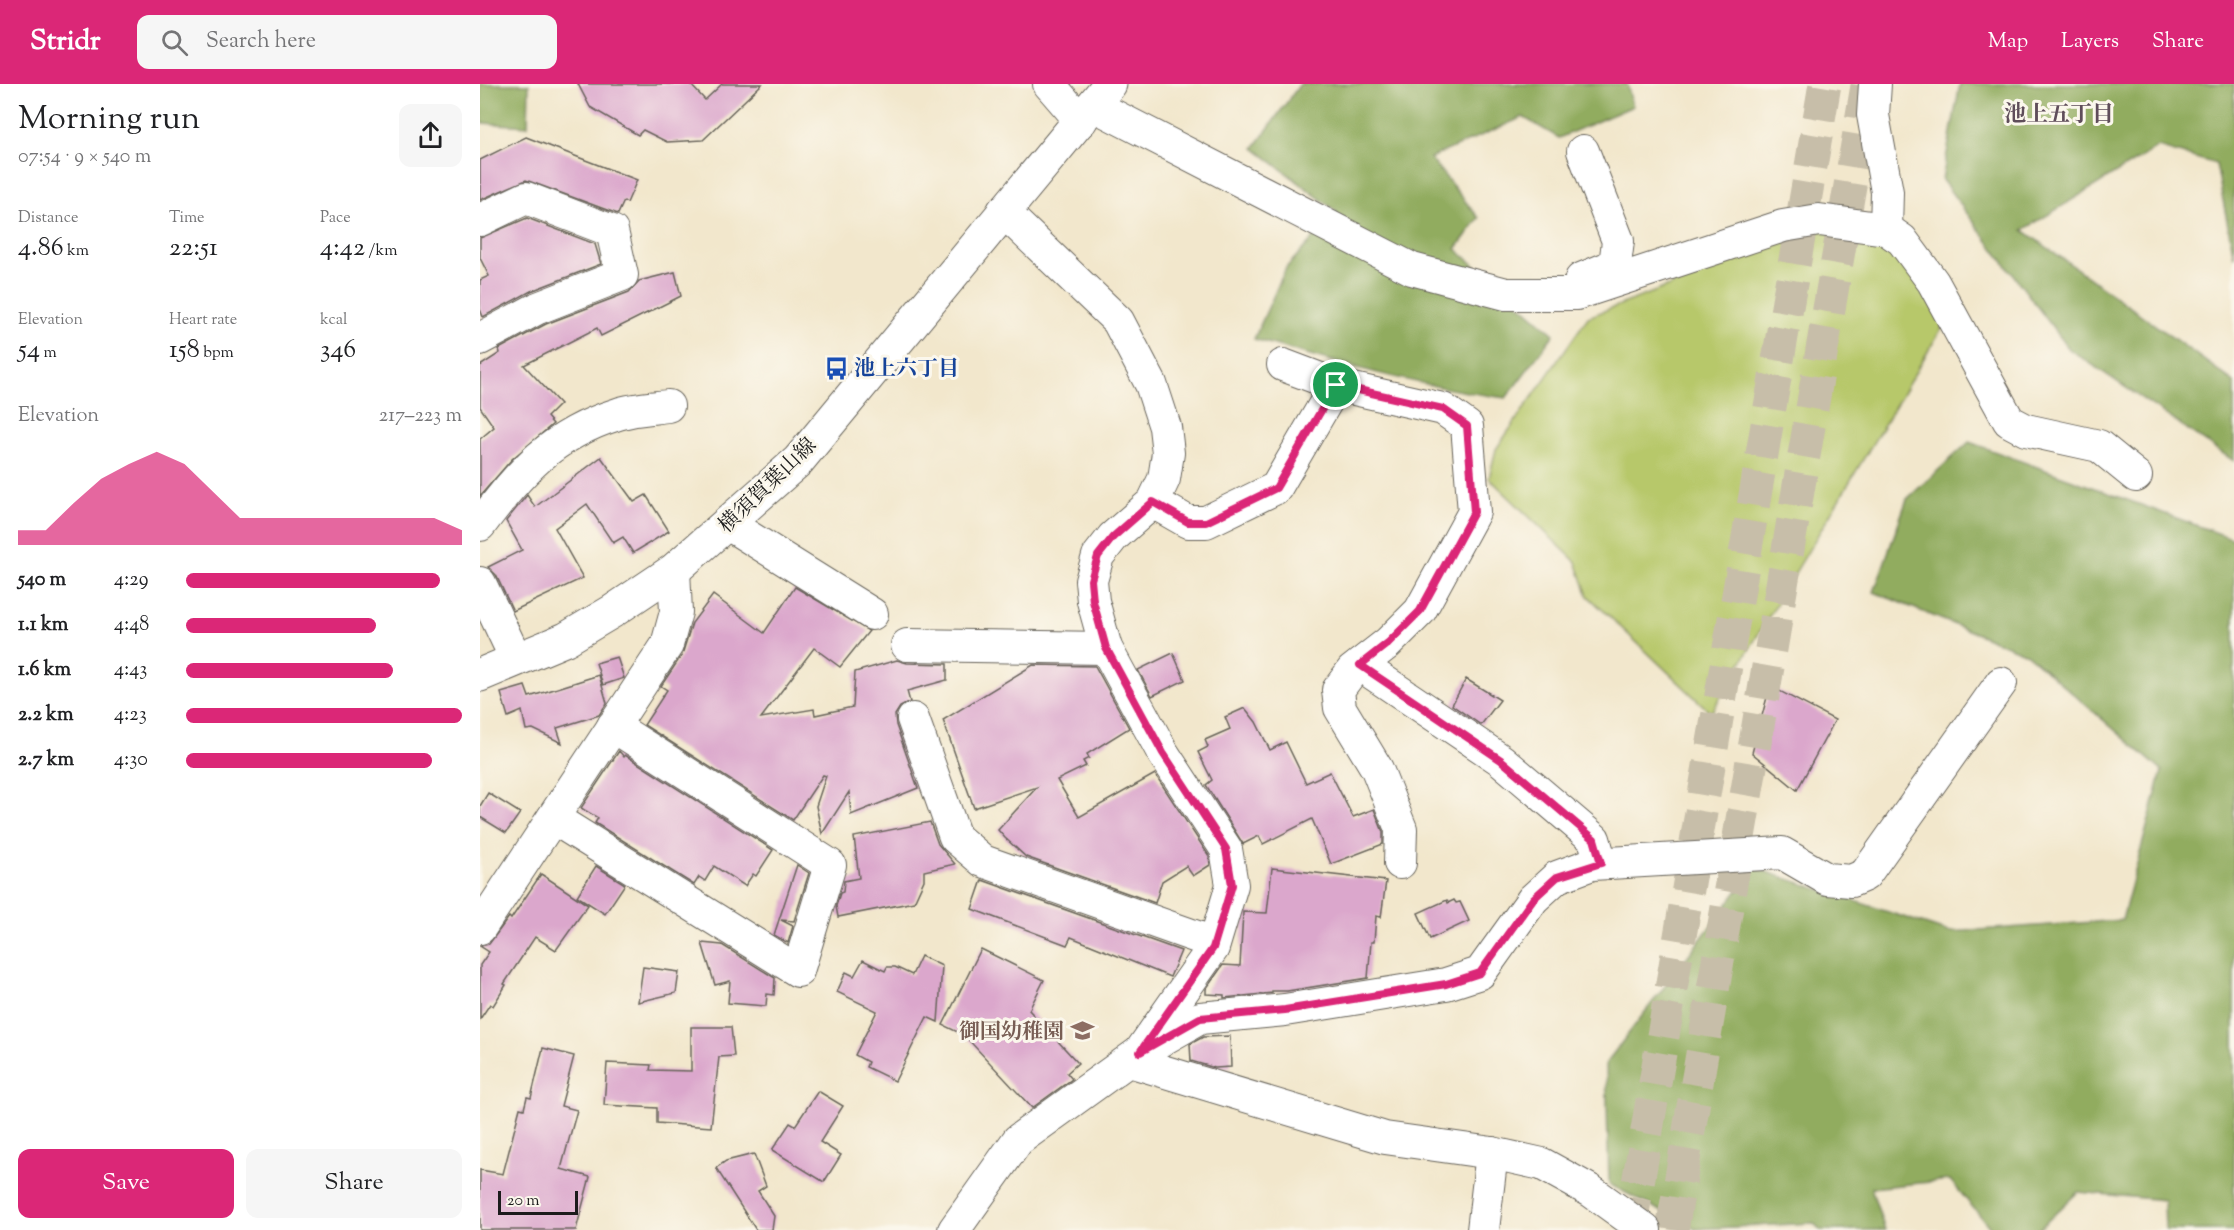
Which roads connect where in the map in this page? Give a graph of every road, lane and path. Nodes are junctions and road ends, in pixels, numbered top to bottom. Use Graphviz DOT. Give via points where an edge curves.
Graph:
graph roads {
  1 [pos="1049,84"];
  2 [pos="1875,84"];
  3 [pos="1094,103"];
  4 [pos="1583,151"];
  5 [pos="1004,211"];
  6 [pos="480,220"];
  7 [pos="1886,229"];
  8 [pos="1576,294"];
  9 [pos="480,339"];
  10 [pos="1283,365"];
  11 [pos="1336,385"];
  12 [pos="668,406"];
  13 [pos="2136,476"];
  14 [pos="1153,502"];
  15 [pos="729,524"];
  16 [pos="480,525"];
  17 [pos="674,570"];
  18 [pos="480,583"];
  19 [pos="872,614"];
  20 [pos="907,645"];
  21 [pos="1106,648"];
  22 [pos="516,659"];
  23 [pos="1360,665"];
  24 [pos="480,675"];
  25 [pos="2001,684"];
  26 [pos="913,719"];
  27 [pos="613,726"];
  28 [pos="553,818"];
  29 [pos="1400,863"];
  30 [pos="1601,863"];
  31 [pos="480,928"];
  32 [pos="1214,943"];
  33 [pos="1135,1057"];
  34 [pos="1492,1153"];
  35 [pos="954,1230"];
  36 [pos="1483,1230"];
  37 [pos="1645,1230"];
  1 -- 3 [label="street"];
  2 -- 7 [label="street" via="1873,115 1887,192"];
  3 -- 5 [label="main road, 横須賀葉山線"];
  3 -- 8 [label="street" via="1412,269 1506,294"];
  4 -- 8 [label="street" via="1618,241 1615,265 1575,281"];
  5 -- 14 [label="street" via="1118,321 1139,358 1165,427 1168,453 1164,479"];
  5 -- 15 [label="main road, 横須賀葉山線" via="798,461"];
  6 -- 9 [label="street" via="526,198 580,218 612,231 622,275 538,308"];
  7 -- 8 [label="street" via="1819,220 1783,226"];
  7 -- 13 [label="street" via="1902,240 1933,282 2009,421 2026,430 2099,446"];
  10 -- 11 [label="street"];
  11 -- 14 [label="street" via="1276,488 1206,522 1188,522"];
  11 -- 23 [label="street" via="1443,409 1467,426 1472,466 1474,512 1420,611"];
  12 -- 16 [label="street" via="620,413 571,432 527,467"];
  14 -- 21 [label="street" via="1113,537 1098,556 1091,580"];
  15 -- 17 [label="main road, 横須賀葉山線"];
  15 -- 19 [label="street"];
  17 -- 22 [label="main road, 横須賀葉山線" via="566,639"];
  17 -- 27 [label="street" via="676,612 667,645"];
  18 -- 22 [label="street"];
  20 -- 21 [label="street"];
  21 -- 32 [label="street" via="1163,753 1226,849 1232,885"];
  22 -- 24 [label="main road, 横須賀葉山線"];
  23 -- 29 [label="street" via="1338,690 1340,708 1377,768 1401,829"];
  23 -- 30 [label="street" via="1501,760 1594,839"];
  25 -- 30 [label="street" via="1865,875 1851,881 1827,879 1782,853"];
  26 -- 32 [label="street" via="955,837 983,861"];
  27 -- 28 [label="street"];
  27 -- 28 [label="street" via="830,865 798,970"];
  28 -- 31 [label="street"];
  30 -- 33 [label="street" via="1557,877 1533,899 1480,973 1446,984 1285,1010 1200,1018"];
  32 -- 33 [label="street"];
  33 -- 34 [label="street" via="1385,1138"];
  33 -- 35 [label="street" via="1018,1140"];
  34 -- 36 [label="street"];
  34 -- 37 [label="street" via="1542,1164 1591,1191"];
}
